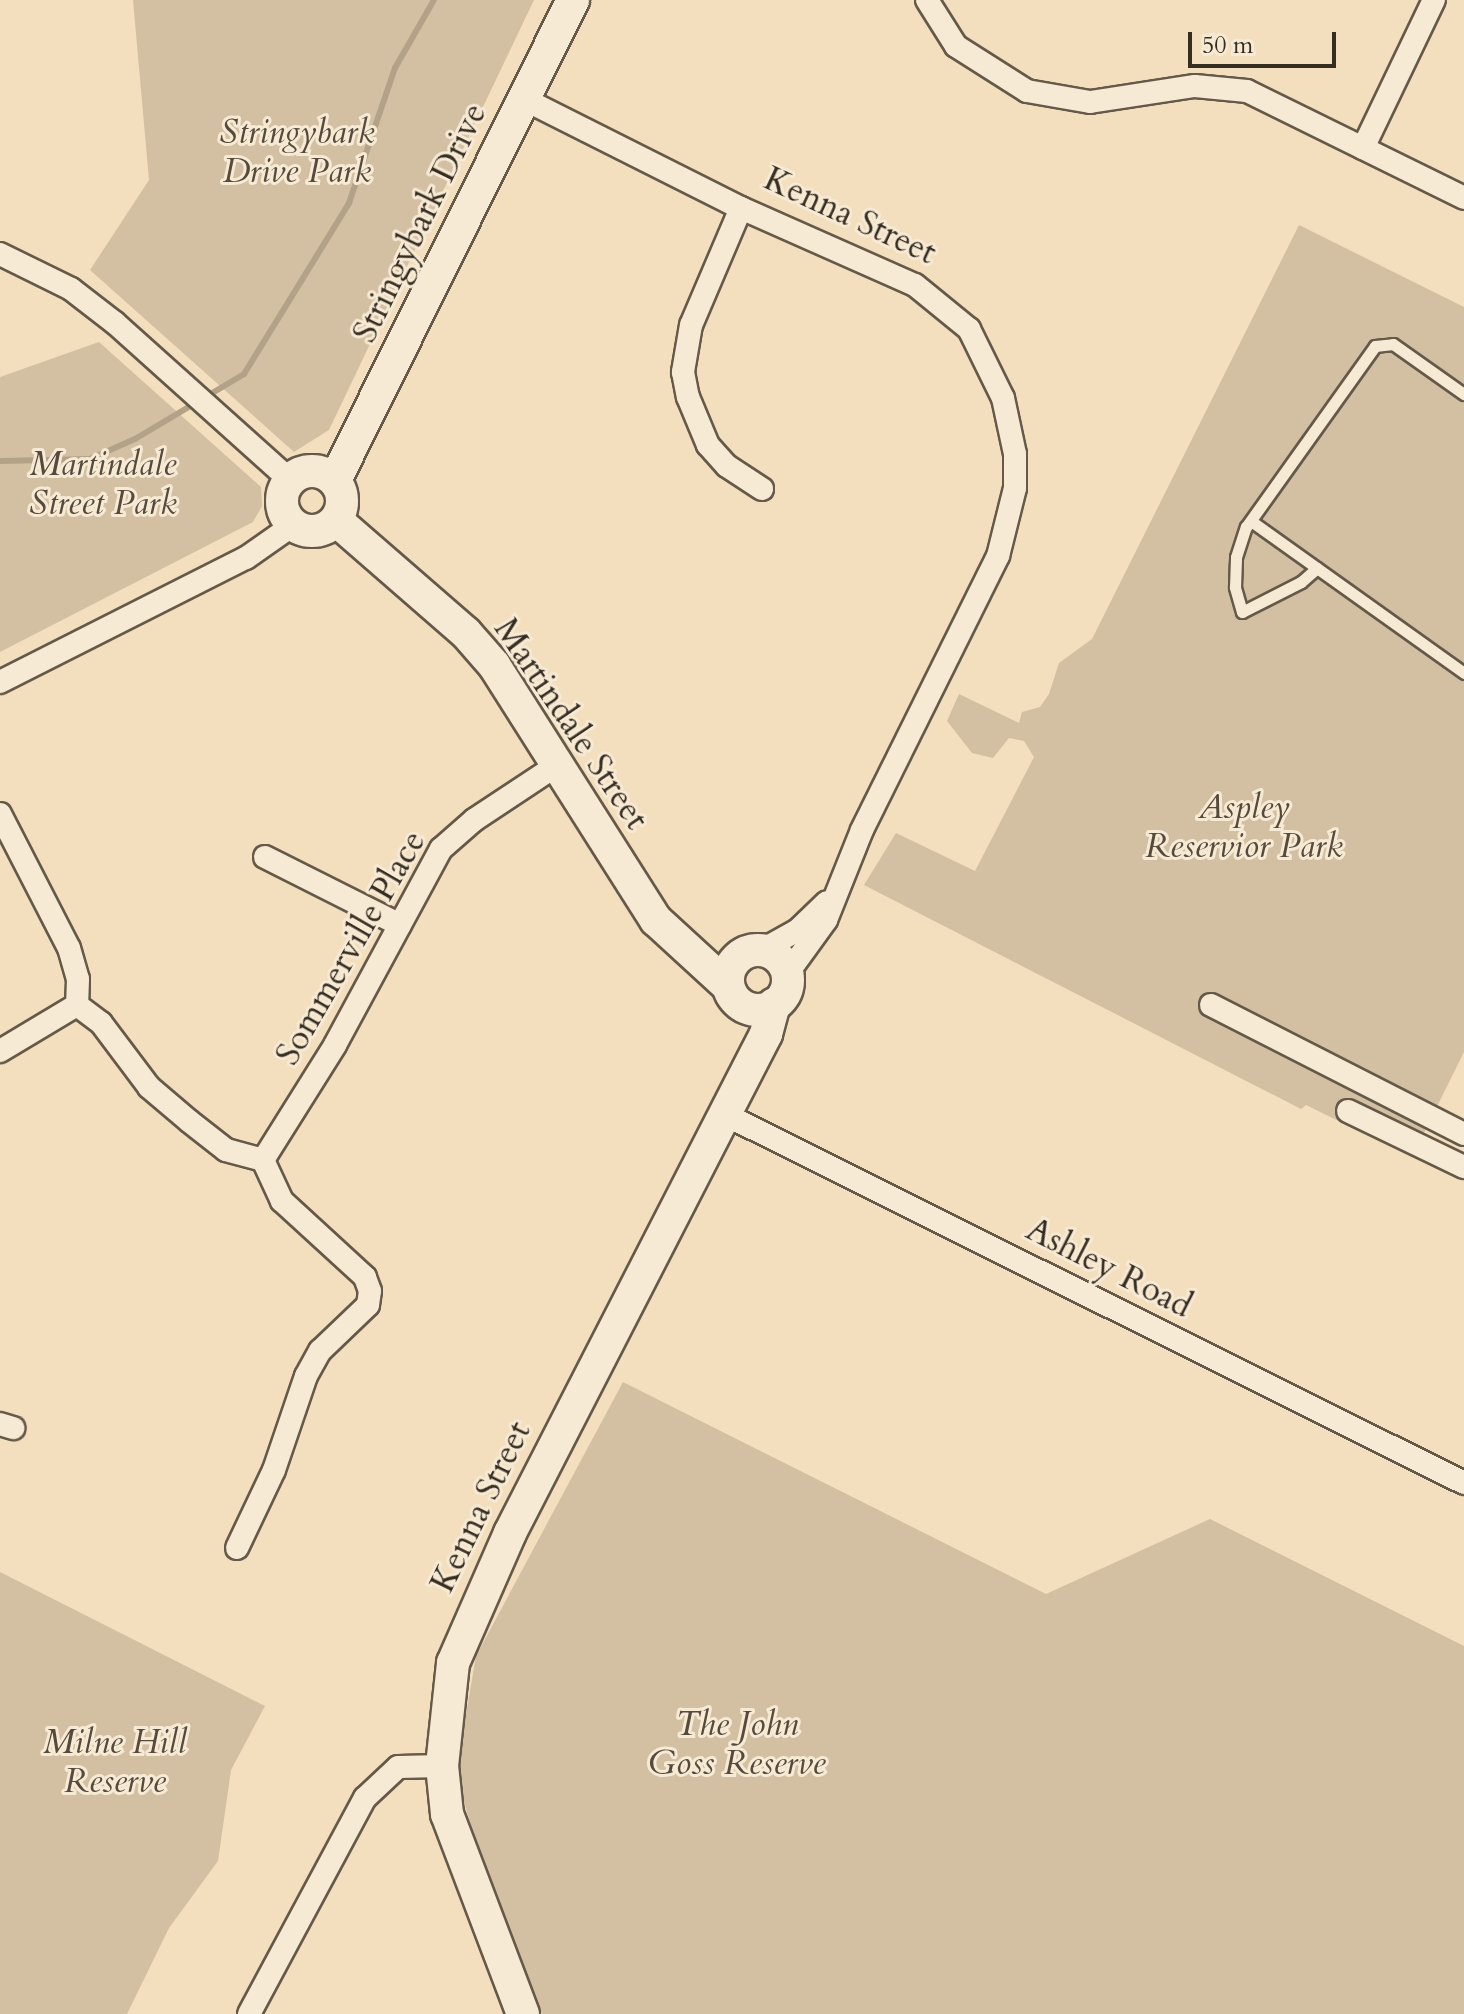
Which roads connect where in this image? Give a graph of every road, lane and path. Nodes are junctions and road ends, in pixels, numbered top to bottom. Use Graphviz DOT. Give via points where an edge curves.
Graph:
graph roads {
  1 [pos="573,0"];
  2 [pos="927,0"];
  3 [pos="1434,0"];
  4 [pos="524,99"];
  5 [pos="1363,148"];
  6 [pos="1464,198"];
  7 [pos="741,208"];
  8 [pos="0,254"];
  9 [pos="1464,394"];
  10 [pos="290,480"];
  11 [pos="335,480"];
  12 [pos="762,489"];
  13 [pos="336,520"];
  14 [pos="1251,521"];
  15 [pos="293,525"];
  16 [pos="1317,568"];
  17 [pos="1464,673"];
  18 [pos="0,682"];
  19 [pos="560,763"];
  20 [pos="0,814"];
  21 [pos="265,857"];
  22 [pos="831,899"];
  23 [pos="400,925"];
  24 [pos="787,974"];
  25 [pos="749,981"];
  26 [pos="77,1005"];
  27 [pos="1211,1005"];
  28 [pos="0,1051"];
  29 [pos="1348,1111"];
  30 [pos="724,1114"];
  31 [pos="1464,1134"];
  32 [pos="263,1160"];
  33 [pos="1464,1167"];
  34 [pos="1464,1483"];
  35 [pos="237,1548"];
  36 [pos="442,1766"];
  37 [pos="249,2014"];
  38 [pos="523,2014"];
  1 -- 4 [label="street, Stringybark Drive"];
  2 -- 5 [label="street" via="956,46 1027,91 1090,102 1195,86 1234,88"];
  3 -- 5 [label="street"];
  4 -- 7 [label="street, Kenna Street"];
  4 -- 11 [label="street, Stringybark Drive"];
  5 -- 6 [label="street"];
  7 -- 12 [label="street" via="691,325 683,372 708,445 727,466"];
  7 -- 22 [label="street, Kenna Street" via="893,274 951,310 978,343 1003,398 1015,454 1015,488 998,556"];
  8 -- 10 [label="street" via="71,289"];
  9 -- 14 [label="lane" via="1393,344 1375,346"];
  10 -- 11 [label="street" via="317,471"];
  10 -- 15 [label="street" via="282,498"];
  11 -- 13 [label="street, Stringybark Drive" via="343,504"];
  13 -- 15 [label="street" via="311,531"];
  13 -- 19 [label="street, Martindale Street" via="466,633"];
  14 -- 16 [label="lane"];
  14 -- 16 [label="lane" via="1236,557 1235,587 1242,612"];
  15 -- 18 [label="street" via="246,558"];
  16 -- 17 [label="lane"];
  19 -- 23 [label="street, Sommerville Place" via="449,841"];
  19 -- 25 [label="street, Martindale Street" via="656,920"];
  20 -- 26 [label="street" via="69,948 78,979"];
  21 -- 23 [label="street"];
  22 -- 24 [label="street, Kenna Street" via="813,943"];
  22 -- 25 [label="street, Kenna Street"];
  23 -- 32 [label="street, Sommerville Place" via="335,1045"];
  24 -- 25 [label="street, Kenna Street" via="778,958"];
  25 -- 30 [label="street, Kenna Street" via="766,1034"];
  26 -- 28 [label="street"];
  26 -- 32 [label="street" via="101,1023 149,1087 189,1121 226,1150"];
  27 -- 31 [label="street"];
  29 -- 33 [label="street"];
  30 -- 34 [label="street, Ashley Road"];
  30 -- 36 [label="street, Kenna Street" via="466,1625 444,1709"];
  32 -- 35 [label="street" via="282,1201 365,1277 370,1291 368,1305 320,1351 306,1376 274,1470"];
  36 -- 37 [label="street" via="398,1767 365,1798"];
  36 -- 38 [label="street, Kenna Street" via="455,1846"];
}
